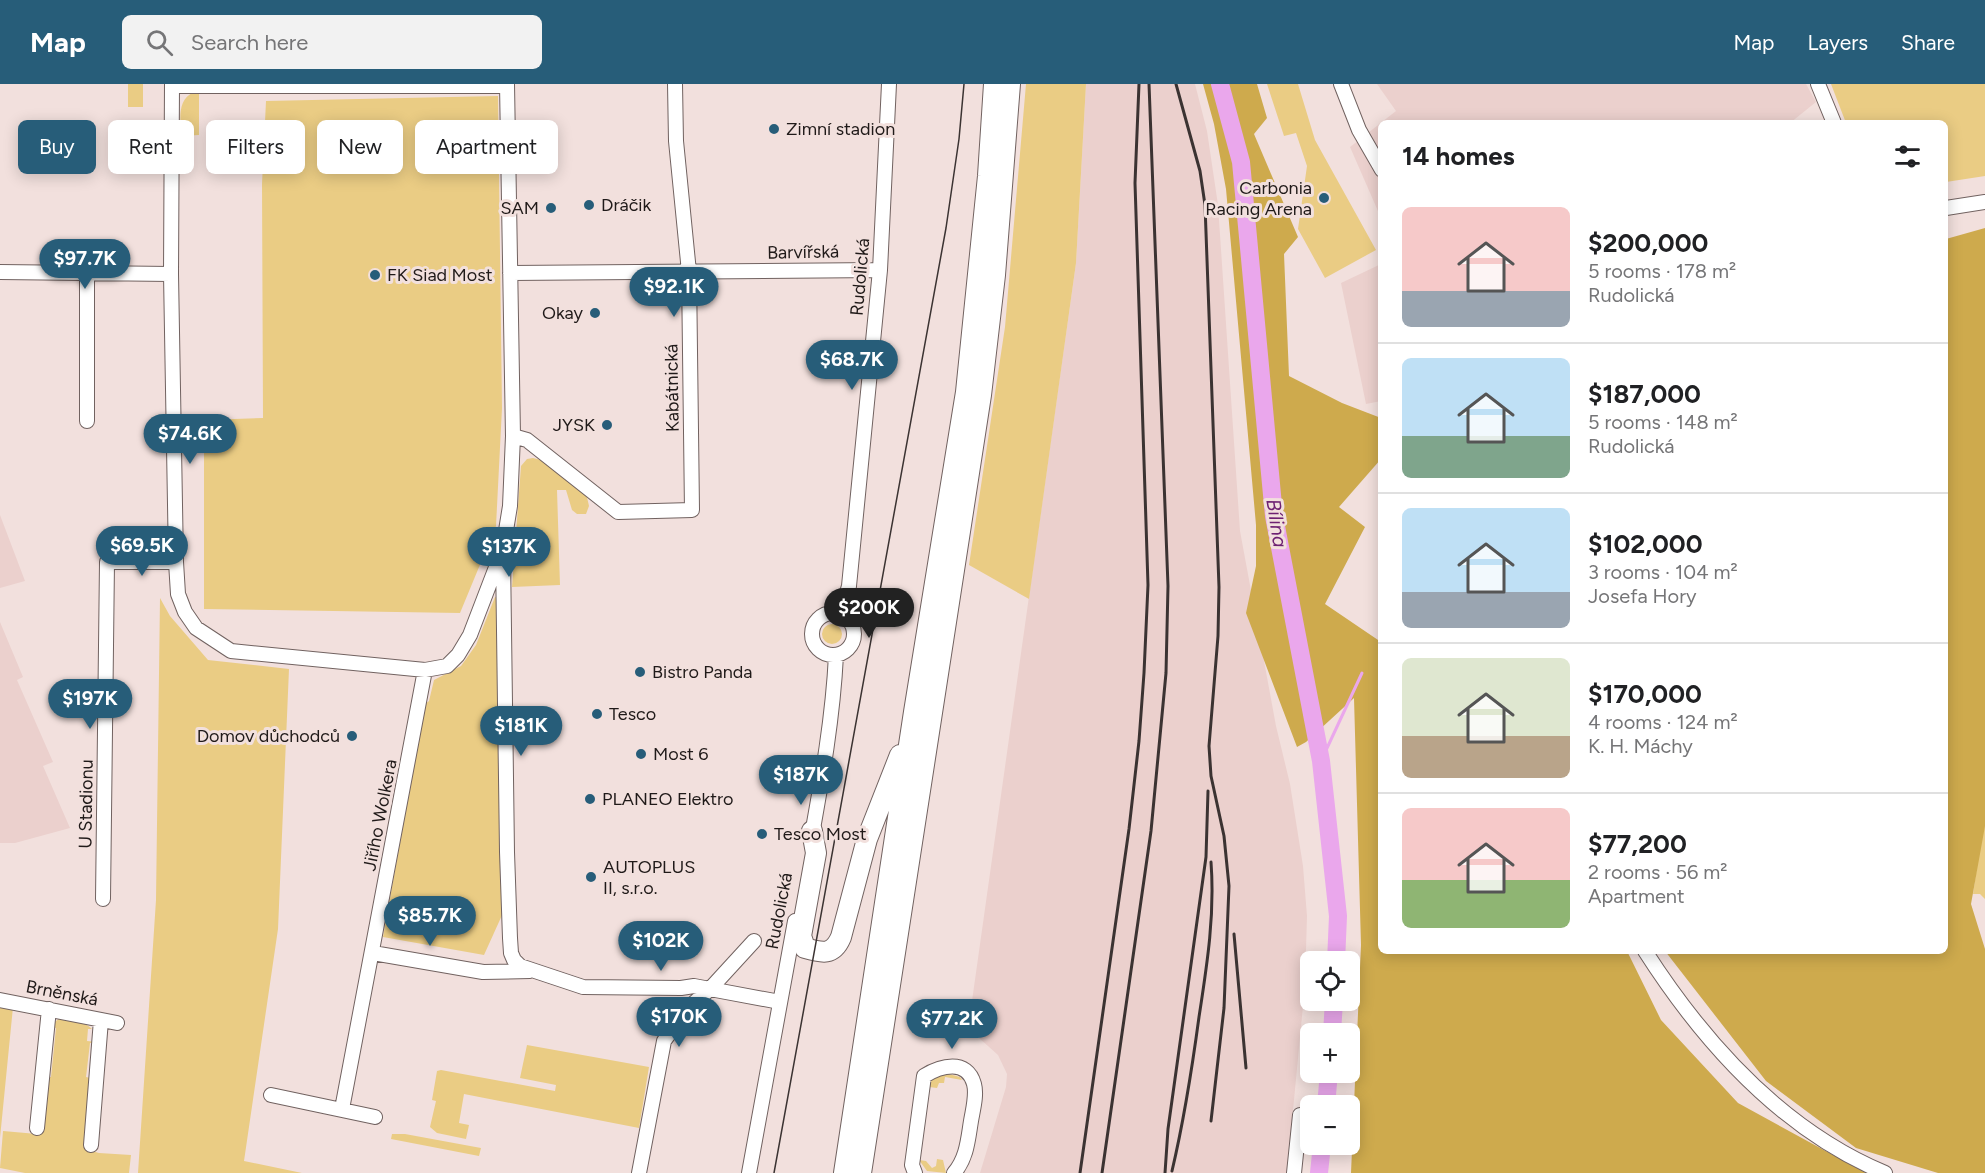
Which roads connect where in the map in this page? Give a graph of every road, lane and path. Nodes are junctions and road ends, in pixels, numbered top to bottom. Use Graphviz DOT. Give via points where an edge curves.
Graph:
graph roads {
  1 [pos="675,84"];
  2 [pos="889,84"];
  3 [pos="994,84"];
  4 [pos="1010,84"];
  5 [pos="1341,84"];
  6 [pos="1818,84"];
  7 [pos="172,85"];
  8 [pos="367,85"];
  9 [pos="507,85"];
  10 [pos="1833,120"];
  11 [pos="1378,163"];
  12 [pos="1985,202"];
  13 [pos="1948,208"];
  14 [pos="880,270"];
  15 [pos="689,272"];
  16 [pos="0,273"];
  17 [pos="510,273"];
  18 [pos="87,274"];
  19 [pos="171,274"];
  20 [pos="87,421"];
  21 [pos="513,436"];
  22 [pos="503,549"];
  23 [pos="176,562"];
  24 [pos="841,614"];
  25 [pos="836,655"];
  26 [pos="425,670"];
  27 [pos="914,712"];
  28 [pos="812,831"];
  29 [pos="103,899"];
  30 [pos="754,941"];
  31 [pos="373,953"];
  32 [pos="1647,954"];
  33 [pos="535,971"];
  34 [pos="710,989"];
  35 [pos="0,999"];
  36 [pos="780,1002"];
  37 [pos="48,1009"];
  38 [pos="101,1020"];
  39 [pos="117,1023"];
  40 [pos="271,1095"];
  41 [pos="342,1109"];
  42 [pos="1300,1115"];
  43 [pos="375,1117"];
  44 [pos="37,1128"];
  45 [pos="91,1145"];
  46 [pos="639,1173"];
  47 [pos="749,1173"];
  48 [pos="844,1173"];
  49 [pos="861,1173"];
  50 [pos="915,1173"];
  51 [pos="954,1173"];
  52 [pos="1294,1173"];
  53 [pos="1885,1173"];
  1 -- 15 [label="street, Kabátnická" via="676,141"];
  2 -- 14 [label="street, Rudolická"];
  3 -- 27 [label="highway" via="966,392"];
  4 -- 49 [label="highway" via="981,395"];
  5 -- 11 [label="street" via="1359,130"];
  6 -- 10 [label="street"];
  7 -- 8 [label="street"];
  7 -- 19 [label="street"];
  8 -- 9 [label="street"];
  9 -- 17 [label="street"];
  12 -- 13 [label="street"];
  14 -- 15 [label="street, Barvířská"];
  14 -- 24 [label="street, Rudolická" via="849,586"];
  15 -- 17 [label="street, Barvířská"];
  15 -- 21 [label="street, Kabátnická" via="692,510 618,512 527,440"];
  16 -- 18 [label="street"];
  17 -- 21 [label="street"];
  18 -- 19 [label="street"];
  18 -- 20 [label="street"];
  19 -- 23 [label="street"];
  21 -- 22 [label="street" via="510,506"];
  22 -- 26 [label="street" via="470,635 458,655 447,666"];
  22 -- 33 [label="street" via="511,953 520,966"];
  23 -- 26 [label="street" via="178,594 185,612 196,628 231,651"];
  23 -- 29 [label="street, U Stadionu" via="107,562"];
  24 -- 25 [label="street" via="851,623 854,637 848,649"];
  24 -- 25 [label="street" via="822,616 816,620 812,633 819,650"];
  25 -- 28 [label="street, Rudolická"];
  26 -- 31 [label="street, Jiřího Wolkera"];
  27 -- 28 [label="highway" via="867,839 841,937 837,946 821,952 805,948 801,936 816,853"];
  27 -- 48 [label="highway"];
  28 -- 36 [label="street, Rudolická"];
  30 -- 34 [label="street"];
  31 -- 33 [label="street" via="483,972"];
  31 -- 41 [label="street, Jiřího Wolkera"];
  32 -- 53 [label="street" via="1708,1039 1766,1097 1812,1132"];
  33 -- 34 [label="street" via="583,987"];
  34 -- 36 [label="street"];
  34 -- 46 [label="street" via="688,1008 664,1041"];
  35 -- 37 [label="street, Brněnská"];
  36 -- 47 [label="street, Rudolická"];
  37 -- 38 [label="street, Brněnská"];
  37 -- 44 [label="street"];
  38 -- 39 [label="street, Brněnská"];
  38 -- 45 [label="street"];
  40 -- 41 [label="street"];
  41 -- 43 [label="street"];
  42 -- 52 [label="street"];
  50 -- 51 [label="street" via="912,1165 924,1076 938,1067 952,1065 965,1070 974,1082 975,1094 966,1152"];
}
